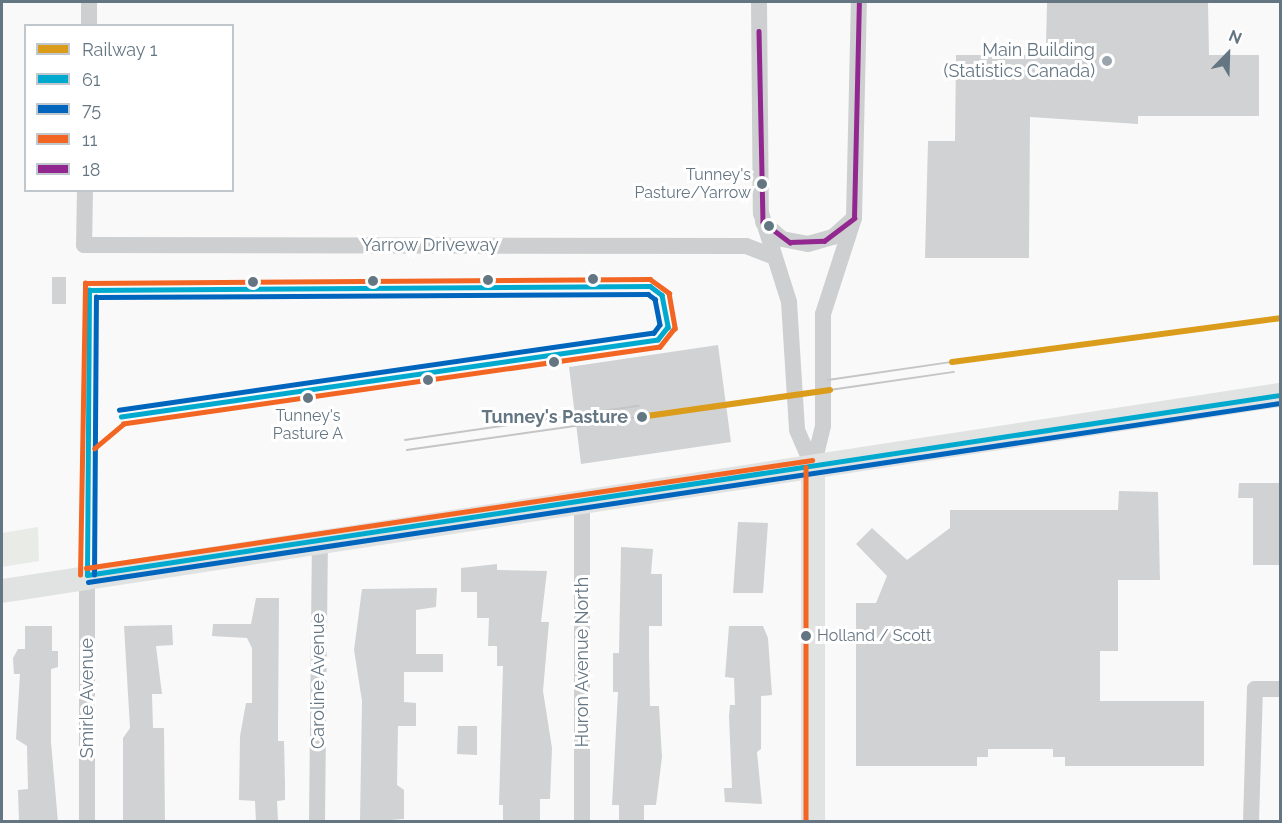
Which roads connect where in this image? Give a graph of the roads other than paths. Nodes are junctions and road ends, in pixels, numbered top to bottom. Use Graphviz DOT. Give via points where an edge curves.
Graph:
graph roads {
  1 [pos="89,2"];
  2 [pos="759,2"];
  3 [pos="859,2"];
  4 [pos="88,24"];
  5 [pos="85,192"];
  6 [pos="854,219"];
  7 [pos="763,222"];
  8 [pos="774,257"];
  9 [pos="1281,394"];
  10 [pos="813,467"];
  11 [pos="582,503"];
  12 [pos="320,541"];
  13 [pos="87,575"];
  14 [pos="2,591"];
  15 [pos="1281,689"];
  16 [pos="87,822"];
  17 [pos="317,822"];
  18 [pos="582,822"];
  19 [pos="813,822"];
  20 [pos="1251,822"];
  1 -- 4 [label="street"];
  2 -- 7 [label="street"];
  3 -- 6 [label="street"];
  5 -- 8 [label="street, Yarrow Driveway" via="84,245 746,246"];
  6 -- 7 [label="street" via="833,237 808,244 782,239"];
  6 -- 10 [label="street" via="826,302 823,412"];
  7 -- 8 [label="street"];
  8 -- 10 [label="street" via="789,302 797,430"];
  9 -- 10 [label="main road"];
  10 -- 11 [label="main road"];
  10 -- 19 [label="main road"];
  11 -- 12 [label="main road"];
  11 -- 18 [label="street, Huron Avenue North"];
  12 -- 13 [label="main road"];
  12 -- 17 [label="street, Caroline Avenue"];
  13 -- 14 [label="main road"];
  13 -- 16 [label="street, Smirle Avenue"];
  15 -- 20 [label="street" via="1254,689"];
}
